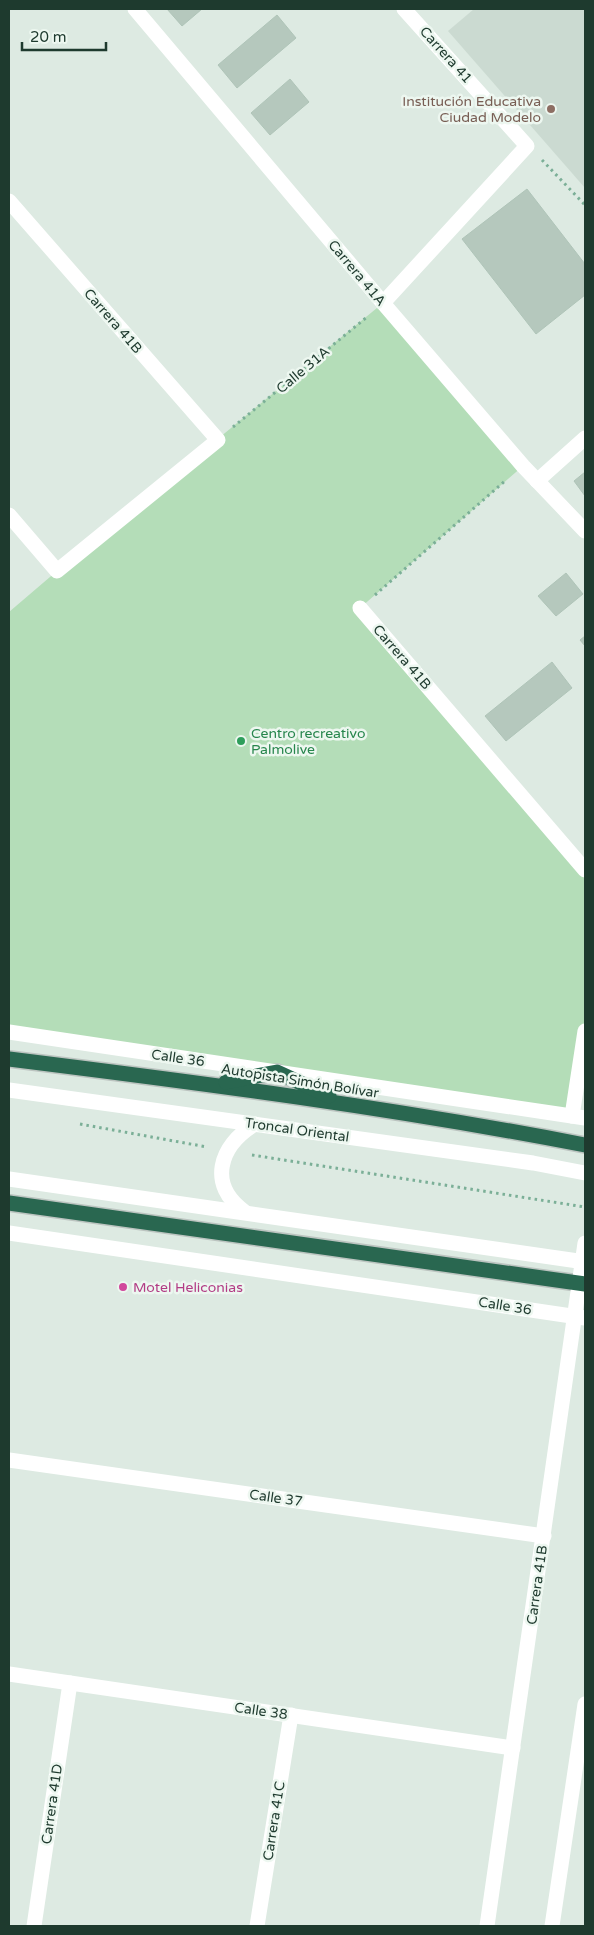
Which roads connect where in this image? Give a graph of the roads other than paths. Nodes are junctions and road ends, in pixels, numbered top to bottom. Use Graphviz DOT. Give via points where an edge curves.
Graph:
graph roads {
  1 [pos="135,9"];
  2 [pos="404,9"];
  3 [pos="9,201"];
  4 [pos="383,304"];
  5 [pos="585,438"];
  6 [pos="537,481"];
  7 [pos="9,516"];
  8 [pos="585,531"];
  9 [pos="360,608"];
  10 [pos="585,870"];
  11 [pos="9,1032"];
  12 [pos="585,1032"];
  13 [pos="9,1059"];
  14 [pos="277,1072"];
  15 [pos="215,1084"];
  16 [pos="9,1090"];
  17 [pos="347,1104"];
  18 [pos="578,1117"];
  19 [pos="255,1124"];
  20 [pos="585,1145"];
  21 [pos="585,1173"];
  22 [pos="9,1179"];
  23 [pos="9,1203"];
  24 [pos="245,1212"];
  25 [pos="9,1232"];
  26 [pos="585,1243"];
  27 [pos="584,1262"];
  28 [pos="582,1283"];
  29 [pos="580,1318"];
  30 [pos="9,1460"];
  31 [pos="544,1536"];
  32 [pos="9,1674"];
  33 [pos="70,1683"];
  34 [pos="585,1704"];
  35 [pos="291,1715"];
  36 [pos="513,1748"];
  37 [pos="581,1759"];
  38 [pos="34,1926"];
  39 [pos="257,1926"];
  40 [pos="487,1926"];
  41 [pos="552,1926"];
  1 -- 4 [label="street, Carrera 41A"];
  2 -- 4 [label="street, Carrera 41" via="527,146"];
  3 -- 7 [label="street, Carrera 41B" via="218,440 56,571"];
  4 -- 6 [label="street, Carrera 41A"];
  5 -- 6 [label="street"];
  6 -- 8 [label="street, Carrera 41A"];
  9 -- 10 [label="street, Carrera 41B"];
  11 -- 14 [label="street, Calle 36"];
  12 -- 18 [label="street"];
  13 -- 15 [label="highway, Autopista Simón Bolívar"];
  14 -- 15 [label="highway"];
  14 -- 17 [label="highway"];
  14 -- 18 [label="street, Calle 36"];
  15 -- 17 [label="highway, Autopista Simón Bolívar"];
  16 -- 19 [label="street, Troncal Oriental"];
  17 -- 20 [label="highway, Autopista Simón Bolívar"];
  19 -- 21 [label="street, Troncal Oriental"];
  19 -- 24 [label="street" via="226,1151 222,1168 223,1183 230,1198"];
  22 -- 24 [label="street"];
  23 -- 28 [label="highway"];
  24 -- 27 [label="street"];
  25 -- 29 [label="street, Calle 36"];
  26 -- 27 [label="street, Carrera 41B"];
  27 -- 28 [label="street, Carrera 41B"];
  28 -- 29 [label="street, Carrera 41B"];
  29 -- 31 [label="street, Carrera 41B"];
  30 -- 31 [label="street, Calle 37"];
  31 -- 36 [label="street, Carrera 41B"];
  32 -- 33 [label="street, Calle 38"];
  33 -- 35 [label="street, Calle 38"];
  33 -- 38 [label="street, Carrera 41D"];
  34 -- 37 [label="street"];
  35 -- 36 [label="street, Calle 38"];
  35 -- 39 [label="street, Carrera 41C"];
  36 -- 40 [label="street, Carrera 41B"];
  37 -- 41 [label="street"];
}
